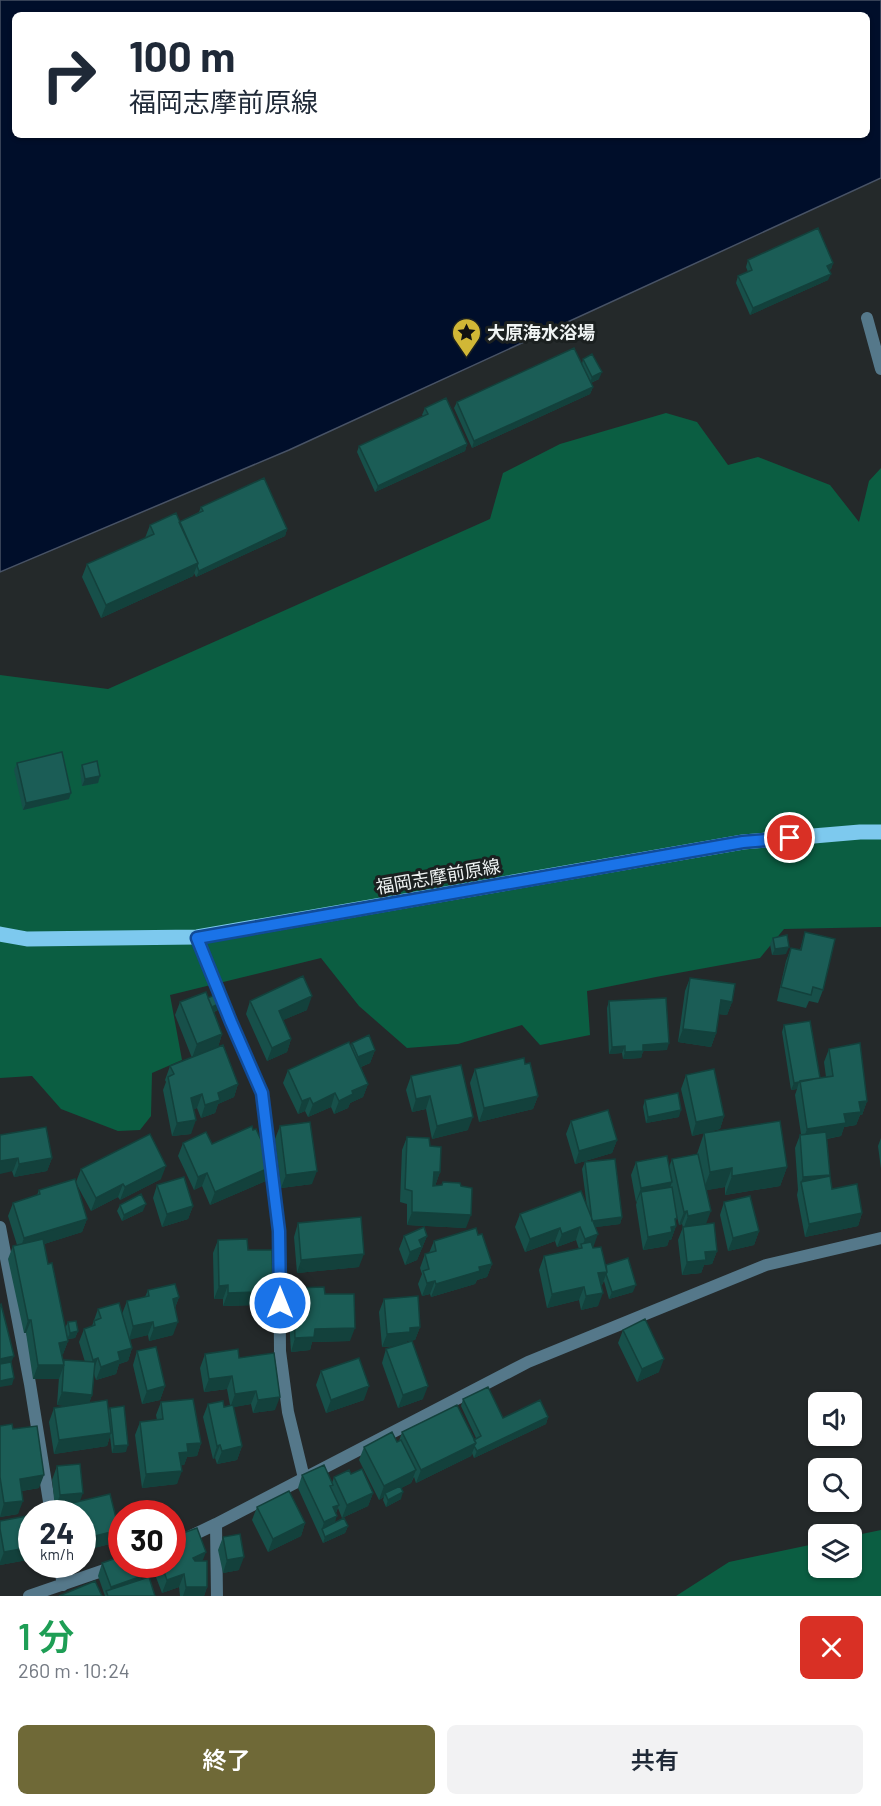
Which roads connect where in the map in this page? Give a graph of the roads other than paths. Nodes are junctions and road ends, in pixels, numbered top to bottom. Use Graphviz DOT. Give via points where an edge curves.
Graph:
graph roads {
  1 [pos="867,318"];
  2 [pos="881,369"];
  3 [pos="881,832"];
  4 [pos="0,934"];
  5 [pos="197,938"];
  6 [pos="0,1227"];
  7 [pos="881,1238"];
  8 [pos="304,1478"];
  9 [pos="49,1500"];
  10 [pos="216,1524"];
  11 [pos="186,1538"];
  12 [pos="108,1569"];
  13 [pos="62,1578"];
  14 [pos="63,1585"];
  15 [pos="28,1596"];
  16 [pos="217,1596"];
  1 -- 2 [label="street"];
  3 -- 5 [label="main road, 福岡志摩前原線" via="743,842"];
  4 -- 5 [label="main road, 福岡志摩前原線" via="27,939"];
  5 -- 8 [label="street" via="262,1093 279,1231 280,1351 288,1412"];
  6 -- 9 [label="street"];
  7 -- 8 [label="street" via="766,1265 528,1362"];
  8 -- 10 [label="street"];
  10 -- 11 [label="street"];
  10 -- 16 [label="street"];
  12 -- 14 [label="street"];
  13 -- 14 [label="street"];
  14 -- 15 [label="street"];
}
